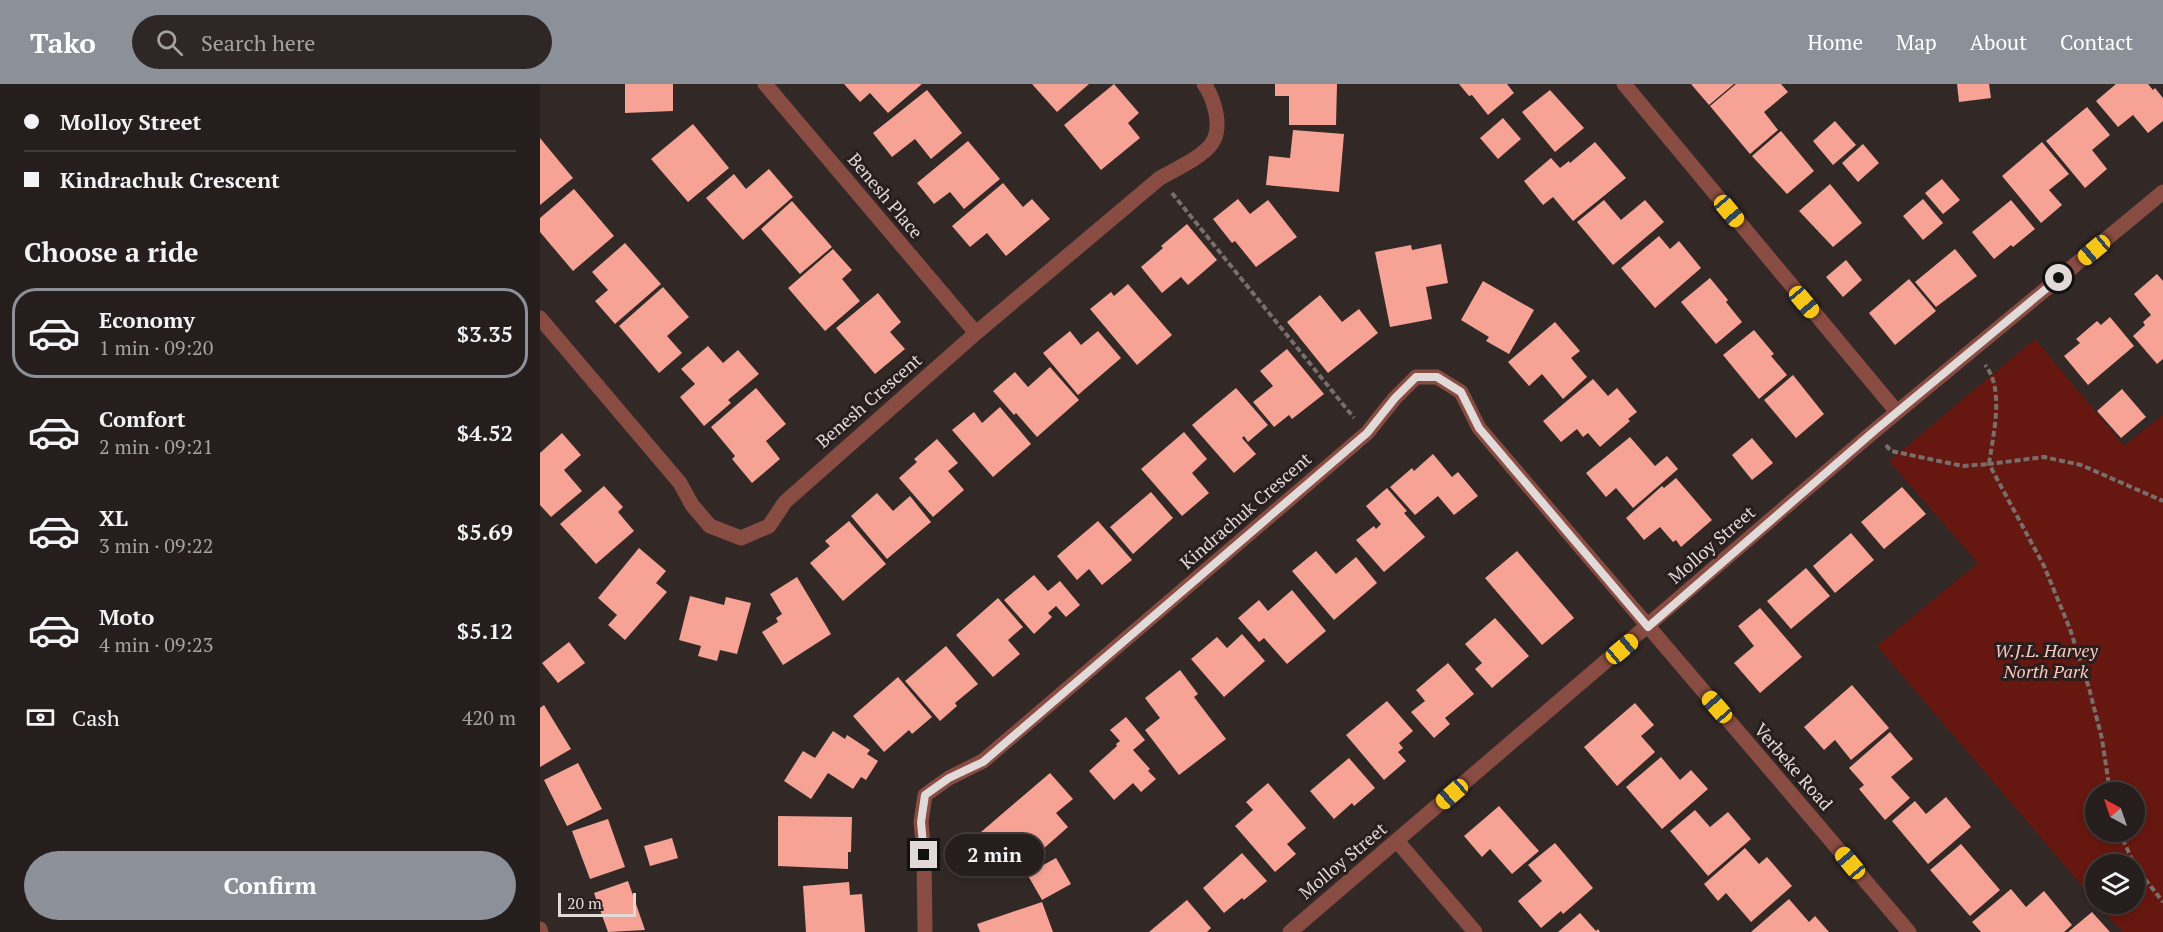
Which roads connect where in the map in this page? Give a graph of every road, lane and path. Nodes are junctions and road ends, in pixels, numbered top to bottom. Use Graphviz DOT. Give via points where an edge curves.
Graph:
graph roads {
  1 [pos="765,84"];
  2 [pos="1204,84"];
  3 [pos="1624,84"];
  4 [pos="2163,192"];
  5 [pos="1175,197"];
  6 [pos="540,318"];
  7 [pos="976,333"];
  8 [pos="1991,372"];
  9 [pos="1897,412"];
  10 [pos="1352,414"];
  11 [pos="1873,432"];
  12 [pos="1989,464"];
  13 [pos="2163,501"];
  14 [pos="1648,627"];
  15 [pos="2108,782"];
  16 [pos="1397,842"];
  17 [pos="2145,879"];
  18 [pos="2163,902"];
  19 [pos="925,932"];
  20 [pos="1290,932"];
  21 [pos="1475,932"];
  22 [pos="1909,932"];
  1 -- 7 [label="street, Benesh Place"];
  2 -- 7 [label="street, Benesh Crescent" via="1218,117 1213,143 1190,162 1160,178"];
  3 -- 9 [label="street"];
  4 -- 9 [label="street, Molloy Street"];
  5 -- 10 [label="path"];
  6 -- 7 [label="street, Benesh Crescent" via="680,483 710,526 741,538 770,526 784,502"];
  8 -- 12 [label="path" via="1997,402"];
  9 -- 11 [label="street, Molloy Street"];
  11 -- 12 [label="path" via="1891,451 1963,466"];
  11 -- 14 [label="street, Molloy Street"];
  12 -- 13 [label="path" via="2044,457 2081,465"];
  12 -- 15 [label="path" via="2044,566 2070,629 2102,739"];
  14 -- 16 [label="street, Molloy Street"];
  14 -- 19 [label="street, Kindrachuk Crescent" via="1479,428 1461,392 1437,377 1416,377 1367,433 983,762 925,795 921,822"];
  14 -- 22 [label="street, Verbeke Road"];
  16 -- 20 [label="street, Molloy Street"];
  16 -- 21 [label="street"];
  17 -- 18 [label="path"];
}
